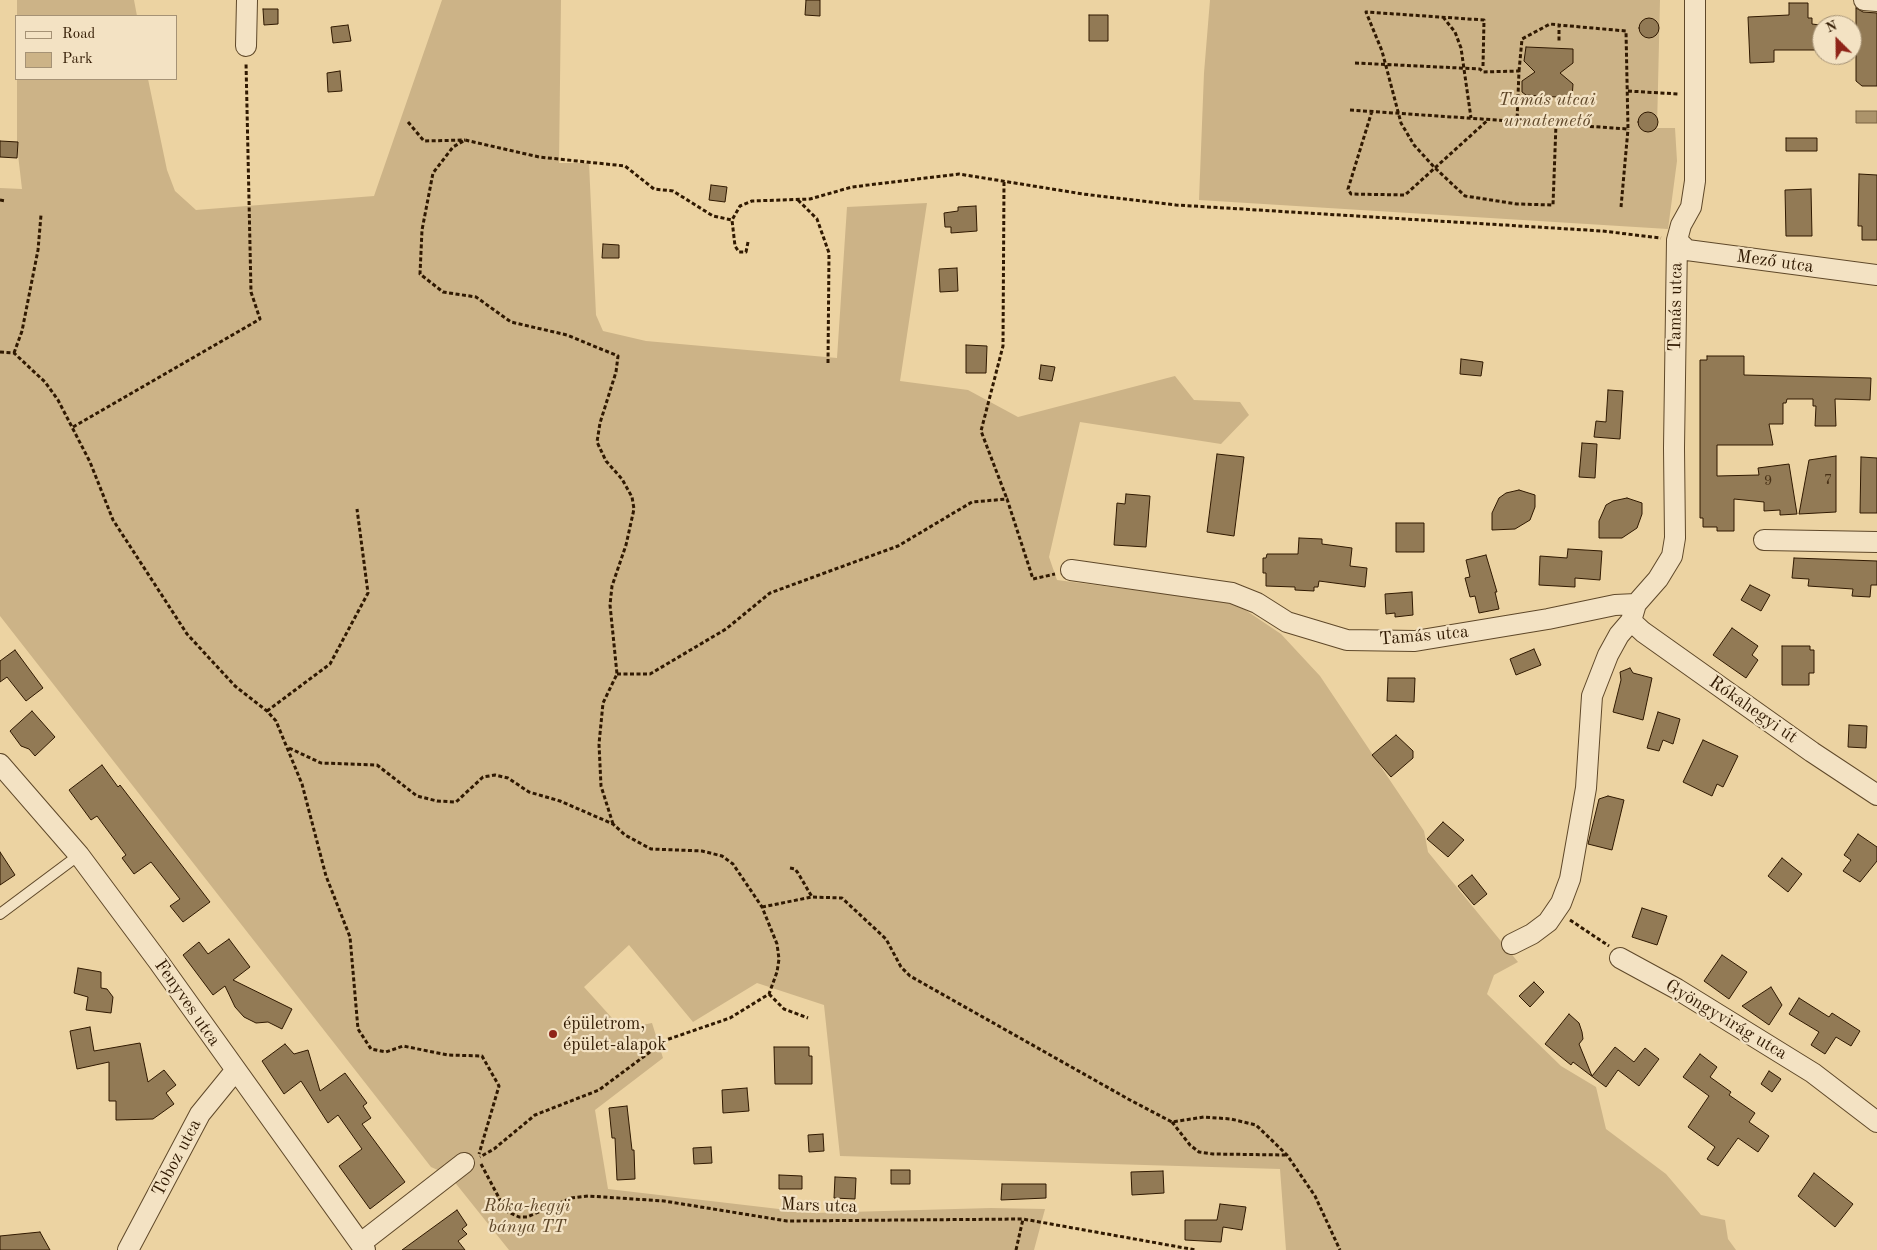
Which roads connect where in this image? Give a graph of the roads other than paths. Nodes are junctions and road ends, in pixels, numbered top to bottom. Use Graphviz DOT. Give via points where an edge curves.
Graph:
graph roads {
  1 [pos="247,0"];
  2 [pos="1695,0"];
  3 [pos="1864,0"];
  4 [pos="1877,1"];
  5 [pos="246,46"];
  6 [pos="1677,240"];
  7 [pos="1877,275"];
  8 [pos="1764,540"];
  9 [pos="1877,542"];
  10 [pos="1071,570"];
  11 [pos="1634,612"];
  12 [pos="0,764"];
  13 [pos="1877,795"];
  14 [pos="79,855"];
  15 [pos="0,914"];
  16 [pos="1512,944"];
  17 [pos="1620,958"];
  18 [pos="235,1071"];
  19 [pos="1877,1122"];
  20 [pos="471,1160"];
  21 [pos="363,1246"];
  22 [pos="128,1250"];
  1 -- 5 [label="street"];
  2 -- 6 [label="street, Tamás utca" via="1695,181 1691,207"];
  3 -- 4 [label="street"];
  6 -- 7 [label="street, Mező utca" via="1687,250"];
  6 -- 11 [label="street, Tamás utca" via="1675,538 1666,568"];
  8 -- 9 [label="street"];
  10 -- 11 [label="street, Tamás utca" via="1232,593 1257,603 1287,622 1347,640 1415,641 1548,620 1615,605"];
  11 -- 13 [label="street, Rókahegyi út" via="1643,632"];
  11 -- 16 [label="street, Tamás utca" via="1608,654 1592,696 1586,788 1570,879 1557,911 1548,922"];
  12 -- 14 [label="street, Fenyves utca"];
  14 -- 15 [label="lane"];
  14 -- 18 [label="street, Fenyves utca"];
  17 -- 19 [label="street, Gyöngyvirág utca" via="1677,989 1813,1073"];
  18 -- 21 [label="street, Fenyves utca"];
  18 -- 22 [label="street, Toboz utca" via="200,1114"];
  20 -- 21 [label="street"];
}
